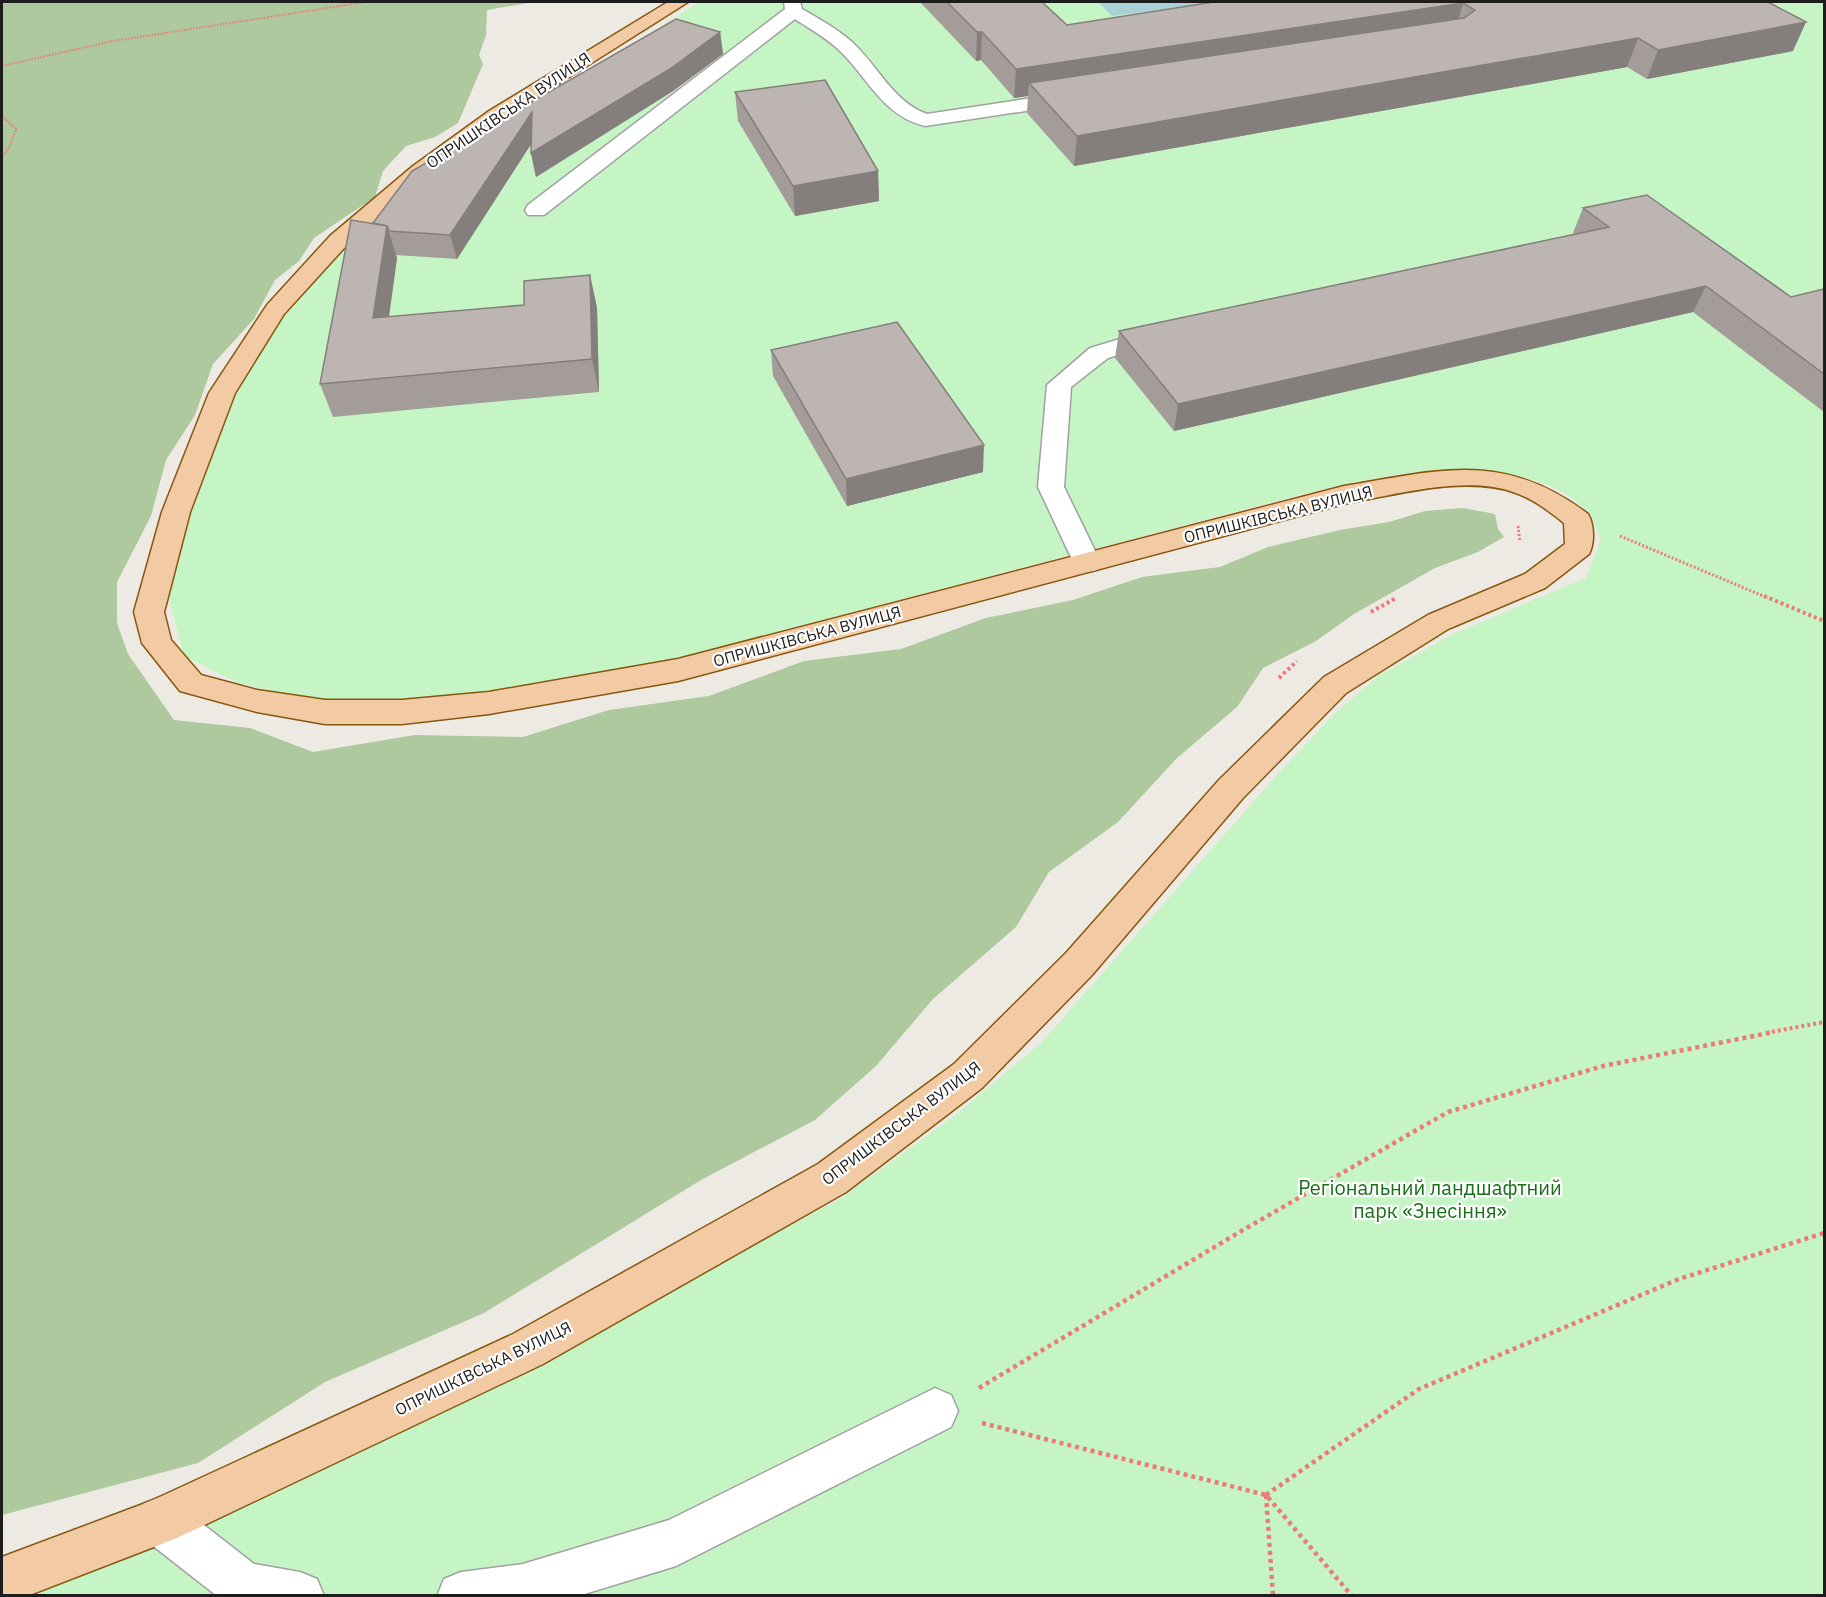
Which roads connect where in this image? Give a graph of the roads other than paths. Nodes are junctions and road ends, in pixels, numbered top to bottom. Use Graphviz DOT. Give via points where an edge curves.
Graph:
graph roads {
  1 [pos="679,2"];
  2 [pos="793,6"];
  3 [pos="1090,95"];
  4 [pos="536,210"];
  5 [pos="1183,328"];
  6 [pos="1087,563"];
  7 [pos="935,1411"];
  8 [pos="160,1521"];
  9 [pos="2,1581"];
  10 [pos="300,1596"];
  11 [pos="461,1596"];
  1 -- 6 [label="main road, ОПРИШКІВСЬКА ВУЛИЦЯ" via="506,108 420,170 338,241 275,310 222,393 176,512 149,612 157,643 191,683 257,701 326,712 402,711 489,703 678,670"];
  2 -- 3 [label="street" via="846,46 884,94 915,118 925,120"];
  2 -- 4 [label="street"];
  5 -- 6 [label="street" via="1099,353 1059,385 1051,487"];
  6 -- 8 [label="main road, ОПРИШКІВСЬКА ВУЛИЦЯ" via="1344,495 1452,478 1521,485 1549,498 1578,520 1579,547 1535,581 1438,621 1335,685 1231,789 1079,964 968,1076 832,1178 528,1349"];
  7 -- 11 [label="street" via="676,1542 523,1588"];
  8 -- 9 [label="main road, ОПРИШКІВСЬКА ВУЛИЦЯ"];
  8 -- 10 [label="street" via="244,1586"];
}
